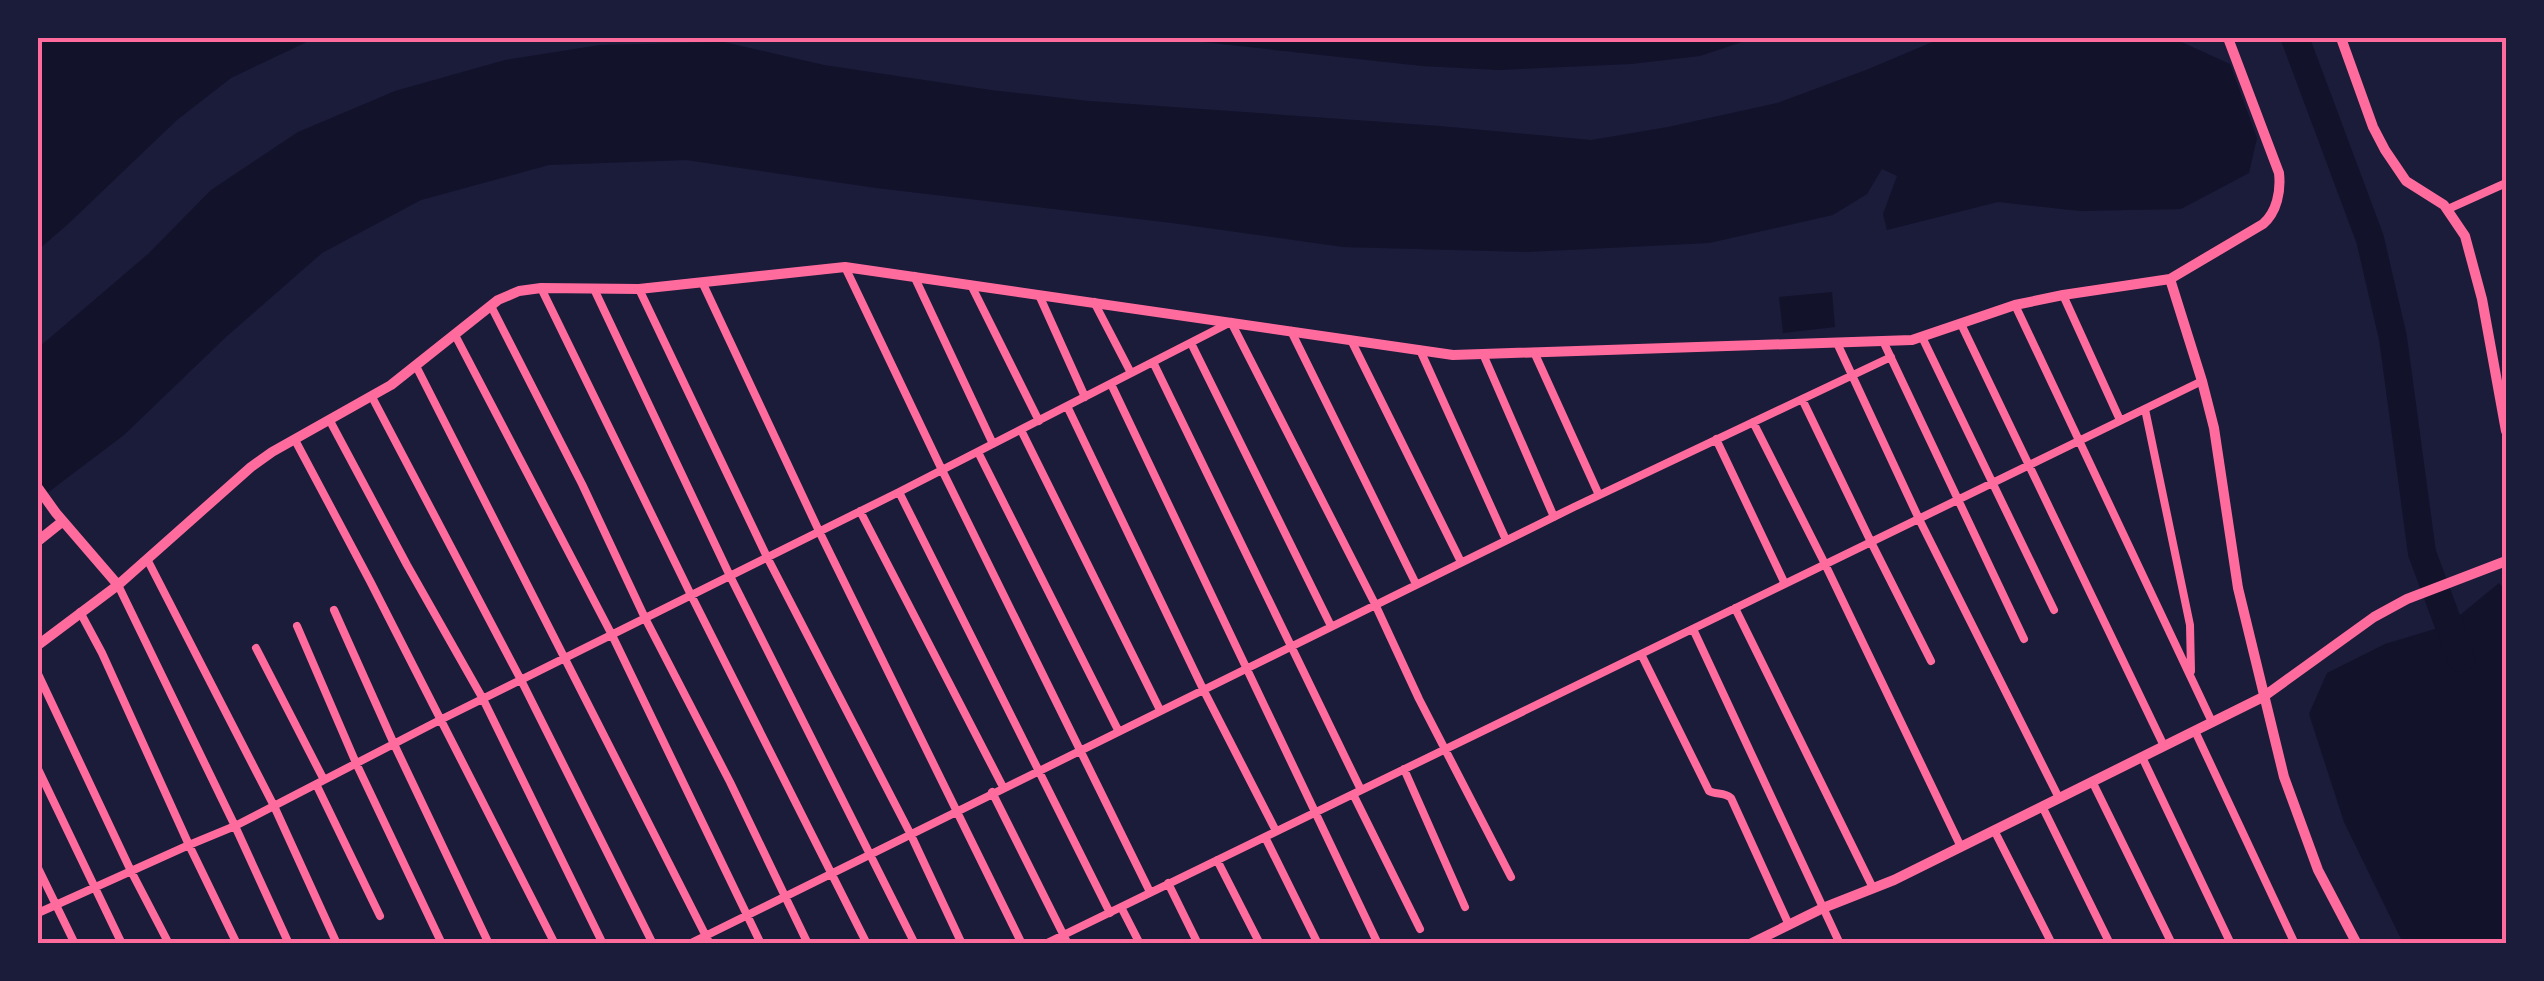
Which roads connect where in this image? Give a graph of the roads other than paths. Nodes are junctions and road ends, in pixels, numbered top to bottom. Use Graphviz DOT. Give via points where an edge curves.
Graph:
graph roads {
  1 [pos="2228,38"];
  2 [pos="2341,38"];
  3 [pos="2506,183"];
  4 [pos="2448,209"];
  5 [pos="846,267"];
  6 [pos="914,276"];
  7 [pos="2170,279"];
  8 [pos="703,284"];
  9 [pos="971,285"];
  10 [pos="541,288"];
  11 [pos="594,289"];
  12 [pos="639,289"];
  13 [pos="1039,294"];
  14 [pos="2063,295"];
  15 [pos="1094,302"];
  16 [pos="2014,305"];
  17 [pos="491,306"];
  18 [pos="1231,322"];
  19 [pos="1961,324"];
  20 [pos="1291,331"];
  21 [pos="455,335"];
  22 [pos="1922,337"];
  23 [pos="1351,340"];
  24 [pos="1883,342"];
  25 [pos="1191,343"];
  26 [pos="1837,343"];
  27 [pos="1420,350"];
  28 [pos="1534,352"];
  29 [pos="1483,354"];
  30 [pos="1891,357"];
  31 [pos="1153,362"];
  32 [pos="416,366"];
  33 [pos="1131,374"];
  34 [pos="1852,375"];
  35 [pos="2202,381"];
  36 [pos="1110,384"];
  37 [pos="372,396"];
  38 [pos="1085,397"];
  39 [pos="1802,399"];
  40 [pos="1067,406"];
  41 [pos="2145,409"];
  42 [pos="330,420"];
  43 [pos="2120,420"];
  44 [pos="1039,421"];
  45 [pos="1753,422"];
  46 [pos="1020,430"];
  47 [pos="2506,430"];
  48 [pos="1716,439"];
  49 [pos="294,440"];
  50 [pos="2080,441"];
  51 [pos="993,444"];
  52 [pos="978,452"];
  53 [pos="2030,465"];
  54 [pos="942,470"];
  55 [pos="1992,483"];
  56 [pos="38,488"];
  57 [pos="898,492"];
  58 [pos="1599,495"];
  59 [pos="1958,500"];
  60 [pos="860,511"];
  61 [pos="59,517"];
  62 [pos="1554,517"];
  63 [pos="1919,519"];
  64 [pos="819,531"];
  65 [pos="1506,540"];
  66 [pos="38,541"];
  67 [pos="1871,542"];
  68 [pos="768,557"];
  69 [pos="147,560"];
  70 [pos="2506,561"];
  71 [pos="1461,562"];
  72 [pos="1825,564"];
  73 [pos="730,576"];
  74 [pos="118,584"];
  75 [pos="1416,584"];
  76 [pos="1785,584"];
  77 [pos="691,595"];
  78 [pos="1375,604"];
  79 [pos="1735,608"];
  80 [pos="334,610"];
  81 [pos="2054,610"];
  82 [pos="80,612"];
  83 [pos="645,618"];
  84 [pos="298,626"];
  85 [pos="1331,626"];
  86 [pos="1693,629"];
  87 [pos="612,634"];
  88 [pos="2024,638"];
  89 [pos="38,645"];
  90 [pos="1291,646"];
  91 [pos="256,648"];
  92 [pos="1641,654"];
  93 [pos="565,658"];
  94 [pos="1931,660"];
  95 [pos="1246,668"];
  96 [pos="38,674"];
  97 [pos="2192,675"];
  98 [pos="520,680"];
  99 [pos="1204,689"];
  100 [pos="2263,697"];
  101 [pos="483,699"];
  102 [pos="1160,710"];
  103 [pos="440,720"];
  104 [pos="2212,722"];
  105 [pos="1118,730"];
  106 [pos="2195,731"];
  107 [pos="394,744"];
  108 [pos="2164,746"];
  109 [pos="1081,748"];
  110 [pos="1446,749"];
  111 [pos="2142,757"];
  112 [pos="356,764"];
  113 [pos="38,769"];
  114 [pos="1039,769"];
  115 [pos="1404,769"];
  116 [pos="320,782"];
  117 [pos="2092,782"];
  118 [pos="1003,787"];
  119 [pos="992,792"];
  120 [pos="1357,792"];
  121 [pos="2058,798"];
  122 [pos="274,806"];
  123 [pos="2042,806"];
  124 [pos="957,810"];
  125 [pos="1315,812"];
  126 [pos="236,826"];
  127 [pos="1994,830"];
  128 [pos="1276,831"];
  129 [pos="910,833"];
  130 [pos="1266,837"];
  131 [pos="189,844"];
  132 [pos="1961,847"];
  133 [pos="870,853"];
  134 [pos="1218,860"];
  135 [pos="38,868"];
  136 [pos="132,871"];
  137 [pos="832,872"];
  138 [pos="1511,877"];
  139 [pos="1168,884"];
  140 [pos="94,888"];
  141 [pos="1873,888"];
  142 [pos="1150,892"];
  143 [pos="784,896"];
  144 [pos="55,905"];
  145 [pos="1121,907"];
  146 [pos="1464,907"];
  147 [pos="1823,908"];
  148 [pos="1110,913"];
  149 [pos="38,914"];
  150 [pos="747,914"];
  151 [pos="380,916"];
  152 [pos="1789,924"];
  153 [pos="1420,929"];
  154 [pos="708,939"];
  155 [pos="1066,939"];
  156 [pos="2050,940"];
  157 [pos="74,944"];
  158 [pos="122,944"];
  159 [pos="169,944"];
  160 [pos="238,944"];
  161 [pos="289,944"];
  162 [pos="337,944"];
  163 [pos="442,944"];
  164 [pos="489,944"];
  165 [pos="554,944"];
  166 [pos="603,944"];
  167 [pos="653,944"];
  168 [pos="689,944"];
  169 [pos="760,944"];
  170 [pos="808,944"];
  171 [pos="867,944"];
  172 [pos="915,944"];
  173 [pos="962,944"];
  174 [pos="1022,944"];
  175 [pos="1045,944"];
  176 [pos="1140,944"];
  177 [pos="1198,944"];
  178 [pos="1260,944"];
  179 [pos="1318,944"];
  180 [pos="1378,944"];
  181 [pos="1750,944"];
  182 [pos="1840,944"];
  183 [pos="2110,944"];
  184 [pos="2172,944"];
  185 [pos="2231,944"];
  186 [pos="2295,944"];
  187 [pos="2357,944"];
  1 -- 7 [label="street" via="2280,173 2274,212"];
  2 -- 4 [label="street" via="2385,150 2406,181"];
  3 -- 4 [label="street"];
  4 -- 47 [label="street" via="2465,236 2482,298"];
  5 -- 6 [label="street"];
  5 -- 8 [label="street"];
  5 -- 54 [label="street"];
  6 -- 9 [label="street"];
  6 -- 51 [label="street"];
  7 -- 14 [label="street"];
  7 -- 35 [label="street"];
  8 -- 12 [label="street"];
  8 -- 64 [label="street"];
  9 -- 13 [label="street"];
  9 -- 44 [label="street"];
  10 -- 11 [label="street"];
  10 -- 17 [label="street"];
  10 -- 77 [label="street"];
  11 -- 12 [label="street"];
  11 -- 73 [label="street"];
  12 -- 68 [label="street"];
  13 -- 15 [label="street"];
  13 -- 38 [label="street"];
  14 -- 16 [label="street"];
  14 -- 43 [label="street"];
  15 -- 18 [label="street"];
  15 -- 33 [label="street"];
  16 -- 19 [label="street"];
  16 -- 50 [label="street"];
  17 -- 21 [label="street"];
  17 -- 83 [label="street"];
  18 -- 20 [label="street"];
  18 -- 25 [label="street"];
  18 -- 78 [label="street"];
  19 -- 22 [label="street"];
  19 -- 53 [label="street"];
  20 -- 23 [label="street"];
  20 -- 75 [label="street"];
  21 -- 32 [label="street"];
  21 -- 87 [label="street"];
  22 -- 24 [label="street"];
  22 -- 55 [label="street"];
  23 -- 27 [label="street"];
  23 -- 71 [label="street"];
  24 -- 26 [label="street"];
  24 -- 30 [label="street"];
  25 -- 31 [label="street"];
  25 -- 85 [label="street"];
  26 -- 28 [label="street"];
  26 -- 34 [label="street"];
  27 -- 29 [label="street"];
  27 -- 65 [label="street"];
  28 -- 29 [label="street"];
  28 -- 58 [label="street"];
  29 -- 62 [label="street"];
  30 -- 34 [label="street"];
  30 -- 59 [label="street"];
  31 -- 33 [label="street"];
  31 -- 90 [label="street"];
  32 -- 37 [label="street"];
  32 -- 93 [label="street"];
  33 -- 36 [label="street"];
  34 -- 39 [label="street"];
  34 -- 63 [label="street"];
  35 -- 41 [label="street"];
  35 -- 100 [label="street"];
  36 -- 38 [label="street"];
  36 -- 95 [label="street"];
  37 -- 42 [label="street"];
  37 -- 98 [label="street"];
  38 -- 40 [label="street"];
  39 -- 45 [label="street"];
  39 -- 67 [label="street"];
  40 -- 44 [label="street"];
  40 -- 99 [label="street"];
  41 -- 43 [label="street"];
  41 -- 97 [label="street" via="2190,625"];
  42 -- 49 [label="street"];
  42 -- 101 [label="street"];
  43 -- 50 [label="street"];
  44 -- 46 [label="street"];
  45 -- 48 [label="street"];
  45 -- 72 [label="street"];
  46 -- 51 [label="street"];
  46 -- 102 [label="street"];
  48 -- 58 [label="street"];
  48 -- 76 [label="street"];
  49 -- 69 [label="street" via="234,480"];
  49 -- 103 [label="street"];
  50 -- 53 [label="street"];
  50 -- 97 [label="street"];
  51 -- 52 [label="street"];
  52 -- 54 [label="street"];
  52 -- 105 [label="street"];
  53 -- 55 [label="street"];
  53 -- 108 [label="street"];
  54 -- 57 [label="street"];
  54 -- 109 [label="street"];
  55 -- 59 [label="street"];
  55 -- 81 [label="street"];
  56 -- 61 [label="street"];
  57 -- 60 [label="street"];
  57 -- 114 [label="street"];
  58 -- 62 [label="street"];
  59 -- 63 [label="street"];
  59 -- 88 [label="street"];
  60 -- 64 [label="street"];
  60 -- 118 [label="street"];
  61 -- 66 [label="street"];
  61 -- 74 [label="street"];
  62 -- 65 [label="street"];
  63 -- 67 [label="street"];
  63 -- 121 [label="street"];
  64 -- 68 [label="street"];
  64 -- 124 [label="street"];
  65 -- 71 [label="street"];
  67 -- 72 [label="street"];
  67 -- 94 [label="street"];
  68 -- 73 [label="street"];
  68 -- 129 [label="street"];
  69 -- 74 [label="street"];
  69 -- 122 [label="street"];
  70 -- 100 [label="street" via="2374,617"];
  71 -- 75 [label="street"];
  72 -- 76 [label="street"];
  72 -- 132 [label="street"];
  73 -- 77 [label="street"];
  73 -- 133 [label="street"];
  74 -- 82 [label="street"];
  74 -- 126 [label="street"];
  75 -- 78 [label="street"];
  76 -- 79 [label="street"];
  77 -- 83 [label="street"];
  77 -- 137 [label="street"];
  78 -- 85 [label="street"];
  78 -- 110 [label="street"];
  79 -- 86 [label="street"];
  79 -- 141 [label="street"];
  80 -- 107 [label="street"];
  82 -- 89 [label="street"];
  82 -- 131 [label="street"];
  83 -- 87 [label="street"];
  83 -- 143 [label="street"];
  84 -- 112 [label="street"];
  85 -- 90 [label="street"];
  86 -- 92 [label="street"];
  86 -- 147 [label="street"];
  87 -- 93 [label="street"];
  87 -- 150 [label="street"];
  90 -- 95 [label="street"];
  90 -- 120 [label="street"];
  91 -- 116 [label="street"];
  92 -- 110 [label="street"];
  92 -- 152 [label="street" via="1708,791 1731,798"];
  93 -- 98 [label="street"];
  93 -- 154 [label="street"];
  95 -- 99 [label="street"];
  95 -- 125 [label="street"];
  96 -- 136 [label="street"];
  97 -- 104 [label="street"];
  98 -- 101 [label="street"];
  98 -- 167 [label="street"];
  99 -- 102 [label="street"];
  99 -- 128 [label="street"];
  100 -- 104 [label="street"];
  100 -- 187 [label="street" via="2318,870"];
  101 -- 103 [label="street"];
  101 -- 166 [label="street"];
  102 -- 105 [label="street"];
  103 -- 107 [label="street"];
  103 -- 165 [label="street"];
  104 -- 106 [label="street"];
  105 -- 109 [label="street"];
  106 -- 108 [label="street"];
  106 -- 186 [label="street"];
  107 -- 112 [label="street"];
  107 -- 164 [label="street"];
  108 -- 111 [label="street"];
  109 -- 114 [label="street"];
  109 -- 142 [label="street"];
  110 -- 115 [label="street"];
  110 -- 138 [label="street"];
  111 -- 117 [label="street"];
  111 -- 185 [label="street"];
  112 -- 116 [label="street"];
  112 -- 163 [label="street"];
  113 -- 140 [label="street"];
  114 -- 118 [label="street"];
  114 -- 148 [label="street"];
  115 -- 120 [label="street"];
  115 -- 146 [label="street"];
  116 -- 122 [label="street"];
  116 -- 151 [label="street"];
  117 -- 121 [label="street"];
  117 -- 184 [label="street"];
  118 -- 119 [label="street"];
  119 -- 124 [label="street"];
  119 -- 155 [label="street"];
  120 -- 125 [label="street"];
  120 -- 153 [label="street"];
  121 -- 123 [label="street"];
  122 -- 126 [label="street"];
  122 -- 162 [label="street"];
  123 -- 127 [label="street"];
  123 -- 183 [label="street"];
  124 -- 129 [label="street"];
  124 -- 174 [label="street"];
  125 -- 128 [label="street"];
  125 -- 180 [label="street"];
  126 -- 131 [label="street"];
  126 -- 161 [label="street"];
  127 -- 132 [label="street"];
  127 -- 156 [label="street"];
  128 -- 130 [label="street"];
  129 -- 133 [label="street"];
  129 -- 173 [label="street"];
  130 -- 134 [label="street"];
  130 -- 179 [label="street"];
  131 -- 136 [label="street"];
  131 -- 160 [label="street"];
  132 -- 141 [label="street"];
  133 -- 137 [label="street"];
  133 -- 172 [label="street"];
  134 -- 139 [label="street"];
  134 -- 178 [label="street"];
  135 -- 144 [label="street"];
  136 -- 140 [label="street"];
  136 -- 159 [label="street"];
  137 -- 143 [label="street"];
  137 -- 171 [label="street"];
  139 -- 142 [label="street"];
  139 -- 177 [label="street"];
  140 -- 144 [label="street"];
  140 -- 158 [label="street"];
  141 -- 147 [label="street"];
  142 -- 145 [label="street"];
  143 -- 150 [label="street"];
  143 -- 170 [label="street"];
  144 -- 149 [label="street"];
  144 -- 157 [label="street"];
  145 -- 148 [label="street"];
  145 -- 176 [label="street"];
  147 -- 152 [label="street"];
  147 -- 182 [label="street"];
  148 -- 155 [label="street"];
  150 -- 154 [label="street"];
  150 -- 169 [label="street"];
  152 -- 181 [label="street"];
  154 -- 168 [label="street"];
  155 -- 175 [label="street"];
}
